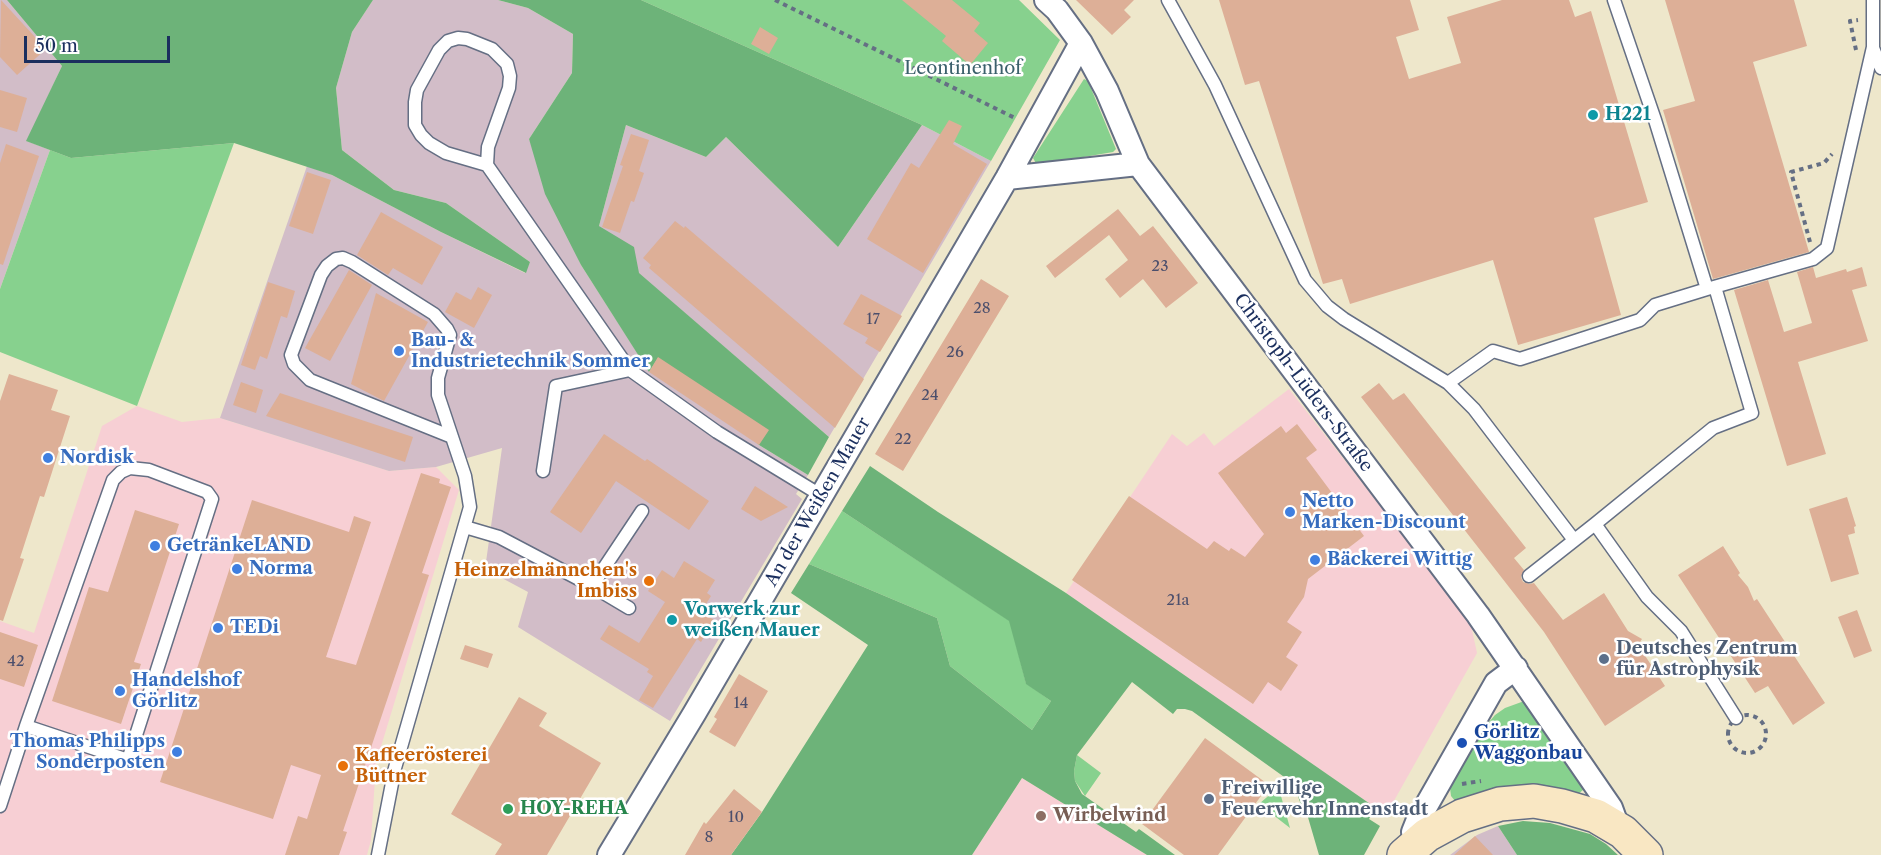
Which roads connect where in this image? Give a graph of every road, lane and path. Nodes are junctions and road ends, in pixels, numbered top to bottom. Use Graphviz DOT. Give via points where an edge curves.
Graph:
graph roads {
  1 [pos="775,0"];
  2 [pos="1046,0"];
  3 [pos="1168,0"];
  4 [pos="1614,0"];
  5 [pos="1873,0"];
  6 [pos="1873,16"];
  7 [pos="1081,43"];
  8 [pos="1873,47"];
  9 [pos="1857,60"];
  10 [pos="1881,68"];
  11 [pos="1034,127"];
  12 [pos="1839,147"];
  13 [pos="1138,164"];
  14 [pos="487,165"];
  15 [pos="1007,178"];
  16 [pos="1820,253"];
  17 [pos="1711,288"];
  18 [pos="630,370"];
  19 [pos="1448,383"];
  20 [pos="452,437"];
  21 [pos="543,471"];
  22 [pos="822,496"];
  23 [pos="642,511"];
  24 [pos="1595,524"];
  25 [pos="465,526"];
  26 [pos="1574,540"];
  27 [pos="1529,576"];
  28 [pos="592,586"];
  29 [pos="629,608"];
  30 [pos="1516,668"];
  31 [pos="1736,718"];
  32 [pos="26,726"];
  33 [pos="0,806"];
  34 [pos="1612,825"];
  35 [pos="1411,848"];
  36 [pos="378,855"];
  37 [pos="609,855"];
  38 [pos="1646,855"];
  1 -- 11 [label="path"];
  2 -- 7 [label="street, Christoph-Lüders-Straße"];
  3 -- 19 [label="lane" via="1215,85 1305,280 1344,319"];
  4 -- 17 [label="lane"];
  5 -- 6 [label="lane"];
  6 -- 8 [label="lane"];
  6 -- 9 [label="path" via="1850,21"];
  7 -- 11 [label="street, An der Weißen Mauer"];
  7 -- 13 [label="street, Christoph-Lüders-Straße" via="1107,91"];
  8 -- 10 [label="lane"];
  8 -- 16 [label="lane" via="1827,248"];
  11 -- 15 [label="street, An der Weißen Mauer"];
  12 -- 16 [label="path" via="1824,163 1791,172 1811,248"];
  13 -- 15 [label="street"];
  13 -- 30 [label="street, Christoph-Lüders-Straße"];
  14 -- 14 [label="lane" via="446,153 429,143 415,125 417,90 439,50 458,38 492,49 507,64 510,76 488,147"];
  14 -- 18 [label="lane"];
  15 -- 22 [label="street, An der Weißen Mauer"];
  16 -- 17 [label="lane" via="1813,259"];
  17 -- 19 [label="lane" via="1655,305 1640,320 1520,359 1493,351"];
  17 -- 24 [label="lane" via="1752,413 1713,428"];
  18 -- 21 [label="lane" via="556,386"];
  18 -- 22 [label="lane" via="717,432"];
  19 -- 26 [label="lane" via="1486,424"];
  20 -- 20 [label="lane" via="310,380 294,364 291,355 321,275 336,259 352,262 434,314 447,329 450,335 438,378 438,395"];
  20 -- 25 [label="lane" via="470,507"];
  22 -- 37 [label="street, An der Weißen Mauer"];
  23 -- 28 [label="lane"];
  24 -- 26 [label="lane"];
  24 -- 31 [label="lane" via="1647,597 1682,631"];
  25 -- 28 [label="lane" via="499,537"];
  25 -- 36 [label="lane" via="395,768"];
  26 -- 27 [label="lane"];
  28 -- 29 [label="lane"];
  30 -- 34 [label="street, Christoph-Lüders-Straße" via="1611,808 1615,819"];
  30 -- 35 [label="street" via="1496,683 1416,822"];
  31 -- 31 [label="path" via="1748,715 1760,720 1766,737 1755,752 1742,753 1732,746 1727,735"];
  32 -- 32 [label="lane" via="112,480 130,468 149,470 207,492 212,499 128,760"];
  32 -- 33 [label="lane"];
  34 -- 35 [label="street" via="1570,807 1517,802 1462,816"];
  34 -- 38 [label="street"];
}
